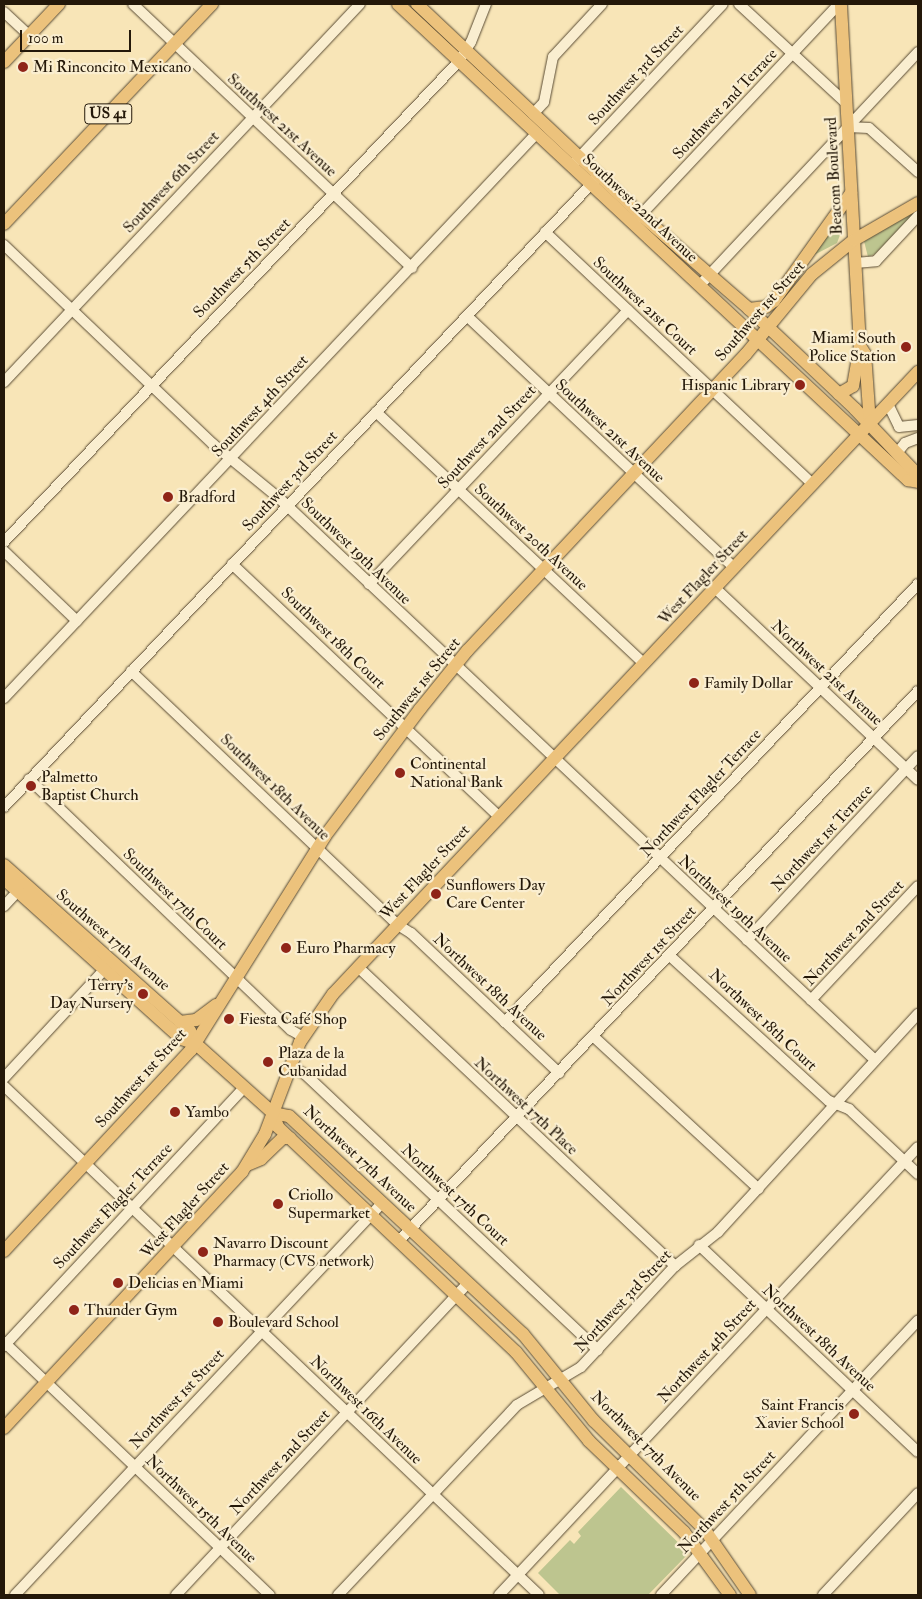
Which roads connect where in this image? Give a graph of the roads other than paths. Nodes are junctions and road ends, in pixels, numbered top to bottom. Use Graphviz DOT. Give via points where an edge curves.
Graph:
graph roads {
  1 [pos="59,4"];
  2 [pos="133,4"];
  3 [pos="212,4"];
  4 [pos="360,4"];
  5 [pos="398,4"];
  6 [pos="416,4"];
  7 [pos="486,4"];
  8 [pos="602,4"];
  9 [pos="723,4"];
  10 [pos="739,4"];
  11 [pos="840,4"];
  12 [pos="4,12"];
  13 [pos="29,35"];
  14 [pos="174,44"];
  15 [pos="918,52"];
  16 [pos="792,53"];
  17 [pos="463,56"];
  18 [pos="4,62"];
  19 [pos="847,104"];
  20 [pos="533,114"];
  21 [pos="252,118"];
  22 [pos="848,127"];
  23 [pos="536,134"];
  24 [pos="575,162"];
  25 [pos="918,172"];
  26 [pos="595,180"];
  27 [pos="334,194"];
  28 [pos="851,194"];
  29 [pos="918,203"];
  30 [pos="918,216"];
  31 [pos="637,219"];
  32 [pos="4,224"];
  33 [pos="545,232"];
  34 [pos="854,240"];
  35 [pos="4,245"];
  36 [pos="835,254"];
  37 [pos="855,263"];
  38 [pos="412,268"];
  39 [pos="799,268"];
  40 [pos="704,280"];
  41 [pos="749,309"];
  42 [pos="72,310"];
  43 [pos="628,310"];
  44 [pos="466,316"];
  45 [pos="768,328"];
  46 [pos="758,340"];
  47 [pos="860,346"];
  48 [pos="918,372"];
  49 [pos="4,382"];
  50 [pos="152,384"];
  51 [pos="712,390"];
  52 [pos="549,393"];
  53 [pos="839,394"];
  54 [pos="888,404"];
  55 [pos="376,412"];
  56 [pos="870,424"];
  57 [pos="918,425"];
  58 [pos="860,435"];
  59 [pos="918,438"];
  60 [pos="897,453"];
  61 [pos="232,458"];
  62 [pos="633,473"];
  63 [pos="918,482"];
  64 [pos="812,484"];
  65 [pos="459,489"];
  66 [pos="287,506"];
  67 [pos="4,542"];
  68 [pos="4,551"];
  69 [pos="232,564"];
  70 [pos="734,568"];
  71 [pos="543,569"];
  72 [pos="369,584"];
  73 [pos="918,584"];
  74 [pos="715,588"];
  75 [pos="77,621"];
  76 [pos="644,664"];
  77 [pos="455,665"];
  78 [pos="131,671"];
  79 [pos="821,687"];
  80 [pos="918,690"];
  81 [pos="4,698"];
  82 [pos="406,728"];
  83 [pos="874,737"];
  84 [pos="918,756"];
  85 [pos="554,760"];
  86 [pos="907,769"];
  87 [pos="29,779"];
  88 [pos="918,780"];
  89 [pos="4,807"];
  90 [pos="500,817"];
  91 [pos="317,848"];
  92 [pos="659,859"];
  93 [pos="4,865"];
  94 [pos="4,879"];
  95 [pos="918,886"];
  96 [pos="17,892"];
  97 [pos="34,893"];
  98 [pos="4,906"];
  99 [pos="713,910"];
  100 [pos="398,925"];
  101 [pos="747,940"];
  102 [pos="670,956"];
  103 [pos="106,963"];
  104 [pos="358,967"];
  105 [pos="235,976"];
  106 [pos="811,1000"];
  107 [pos="220,1002"];
  108 [pos="918,1014"];
  109 [pos="180,1022"];
  110 [pos="505,1022"];
  111 [pos="594,1036"];
  112 [pos="303,1037"];
  113 [pos="196,1044"];
  114 [pos="875,1060"];
  115 [pos="290,1066"];
  116 [pos="559,1073"];
  117 [pos="4,1078"];
  118 [pos="4,1086"];
  119 [pos="244,1088"];
  120 [pos="837,1105"];
  121 [pos="274,1113"];
  122 [pos="517,1117"];
  123 [pos="290,1138"];
  124 [pos="918,1148"];
  125 [pos="905,1162"];
  126 [pos="85,1164"];
  127 [pos="247,1165"];
  128 [pos="918,1174"];
  129 [pos="759,1189"];
  130 [pos="439,1200"];
  131 [pos="383,1202"];
  132 [pos="132,1208"];
  133 [pos="371,1215"];
  134 [pos="411,1228"];
  135 [pos="399,1241"];
  136 [pos="699,1245"];
  137 [pos="173,1248"];
  138 [pos="4,1251"];
  139 [pos="675,1266"];
  140 [pos="468,1283"];
  141 [pos="457,1295"];
  142 [pos="767,1310"];
  143 [pos="918,1320"];
  144 [pos="261,1331"];
  145 [pos="4,1344"];
  146 [pos="598,1350"];
  147 [pos="561,1380"];
  148 [pos="46,1383"];
  149 [pos="545,1387"];
  150 [pos="853,1390"];
  151 [pos="347,1413"];
  152 [pos="4,1428"];
  153 [pos="918,1452"];
  154 [pos="630,1456"];
  155 [pos="135,1467"];
  156 [pos="618,1468"];
  157 [pos="918,1493"];
  158 [pos="432,1494"];
  159 [pos="713,1540"];
  160 [pos="220,1548"];
  161 [pos="702,1553"];
  162 [pos="518,1574"];
  163 [pos="15,1595"];
  164 [pos="176,1595"];
  165 [pos="270,1595"];
  166 [pos="338,1595"];
  167 [pos="499,1595"];
  168 [pos="539,1595"];
  169 [pos="661,1595"];
  170 [pos="730,1595"];
  171 [pos="750,1595"];
  172 [pos="823,1595"];
  1 -- 13 [label="main road"];
  2 -- 14 [label="street, Southwest 21st Avenue"];
  3 -- 14 [label="main road, US 41"];
  4 -- 21 [label="street, Southwest 6th Street"];
  5 -- 17 [label="main road, Southwest 22nd Avenue"];
  6 -- 17 [label="main road, Southwest 22nd Avenue"];
  7 -- 17 [label="street, Southwest 5th Street"];
  8 -- 20 [label="street" via="554,57 544,102"];
  9 -- 24 [label="street, Southwest 3rd Street"];
  10 -- 16 [label="street"];
  11 -- 16 [label="street, Southwest 2nd Terrace"];
  11 -- 19 [label="main road, Beacom Boulevard"];
  12 -- 13 [label="street"];
  13 -- 18 [label="main road"];
  14 -- 21 [label="street, Southwest 21st Avenue"];
  14 -- 32 [label="main road, US 41"];
  15 -- 22 [label="street"];
  16 -- 19 [label="street"];
  16 -- 31 [label="street, Southwest 2nd Terrace"];
  17 -- 20 [label="main road, Southwest 22nd Avenue"];
  17 -- 23 [label="main road, Southwest 22nd Avenue"];
  17 -- 27 [label="street, Southwest 5th Street"];
  19 -- 22 [label="main road, Beacom Boulevard"];
  20 -- 24 [label="main road, Southwest 22nd Avenue"];
  21 -- 27 [label="street, Southwest 21st Avenue"];
  21 -- 42 [label="street, Southwest 6th Street"];
  22 -- 25 [label="street" via="869,128"];
  22 -- 28 [label="main road, Beacom Boulevard"];
  22 -- 40 [label="street"];
  23 -- 24 [label="main road, Southwest 22nd Avenue"];
  23 -- 38 [label="street, Southwest 4th Street"];
  24 -- 26 [label="main road, Southwest 22nd Avenue"];
  26 -- 31 [label="main road, Southwest 22nd Avenue"];
  26 -- 33 [label="street, Southwest 3rd Street"];
  27 -- 38 [label="street, Southwest 21st Avenue"];
  27 -- 50 [label="street, Southwest 5th Street"];
  28 -- 34 [label="main road, Beacom Boulevard"];
  28 -- 39 [label="main road"];
  29 -- 34 [label="main road, Southwest 1st Street"];
  30 -- 37 [label="street" via="876,261"];
  31 -- 40 [label="main road, Southwest 22nd Avenue"];
  33 -- 43 [label="street, Southwest 21st Court"];
  33 -- 44 [label="street, Southwest 3rd Street"];
  34 -- 36 [label="main road, Southwest 1st Street"];
  34 -- 37 [label="main road, Beacom Boulevard"];
  35 -- 42 [label="street, Southwest 19th Avenue"];
  36 -- 39 [label="main road"];
  36 -- 45 [label="main road, Southwest 1st Street" via="806,281"];
  37 -- 47 [label="main road, Beacom Boulevard"];
  38 -- 61 [label="street, Southwest 4th Street"];
  39 -- 41 [label="main road" via="770,305"];
  40 -- 41 [label="main road, Southwest 22nd Avenue"];
  40 -- 46 [label="main road, Southwest 22nd Avenue"];
  41 -- 45 [label="main road, Southwest 22nd Avenue"];
  42 -- 49 [label="street, Southwest 6th Street"];
  42 -- 50 [label="street, Southwest 19th Avenue"];
  43 -- 51 [label="street, Southwest 21st Court"];
  43 -- 52 [label="street, Southwest 2nd Street"];
  44 -- 52 [label="street, Southwest 21st Avenue"];
  44 -- 55 [label="street, Southwest 3rd Street"];
  45 -- 46 [label="main road, Southwest 1st Street"];
  45 -- 53 [label="main road, Southwest 22nd Avenue"];
  46 -- 51 [label="main road, Southwest 1st Street"];
  46 -- 58 [label="main road, Southwest 22nd Avenue"];
  47 -- 53 [label="main road, Beacom Boulevard" via="853,386"];
  47 -- 56 [label="main road, Beacom Boulevard" via="865,354"];
  48 -- 54 [label="main road, West Flagler Street"];
  50 -- 61 [label="street, Southwest 19th Avenue" via="213,444"];
  50 -- 67 [label="street, Southwest 5th Street"];
  51 -- 62 [label="main road, Southwest 1st Street"];
  51 -- 64 [label="street, Southwest 21st Court"];
  52 -- 62 [label="street, Southwest 21st Avenue"];
  52 -- 65 [label="street, Southwest 2nd Street"];
  53 -- 56 [label="main road, Southwest 22nd Avenue"];
  54 -- 56 [label="main road, West Flagler Street"];
  54 -- 57 [label="street" via="899,427"];
  55 -- 65 [label="street, Southwest 20th Avenue"];
  55 -- 66 [label="street, Southwest 3rd Street"];
  56 -- 58 [label="main road, West Flagler Street"];
  56 -- 60 [label="main road, Southwest 22nd Avenue"];
  58 -- 63 [label="main road, Southwest 22nd Avenue" via="908,480"];
  58 -- 64 [label="main road, West Flagler Street"];
  59 -- 60 [label="street" via="906,443"];
  60 -- 63 [label="main road, Southwest 22nd Avenue" via="915,472"];
  61 -- 66 [label="street, Southwest 19th Avenue"];
  61 -- 75 [label="street, Southwest 4th Street"];
  62 -- 70 [label="street, Southwest 21st Avenue"];
  62 -- 71 [label="main road, Southwest 1st Street"];
  64 -- 70 [label="main road, West Flagler Street"];
  65 -- 71 [label="street, Southwest 20th Avenue"];
  65 -- 72 [label="street, Southwest 2nd Street"];
  66 -- 69 [label="street, Southwest 3rd Street"];
  66 -- 72 [label="street, Southwest 19th Avenue"];
  68 -- 75 [label="street"];
  69 -- 78 [label="street, Southwest 3rd Street"];
  69 -- 82 [label="street, Southwest 18th Court"];
  70 -- 74 [label="main road, West Flagler Street"];
  71 -- 76 [label="street, Southwest 20th Avenue"];
  71 -- 77 [label="main road, Southwest 1st Street"];
  72 -- 77 [label="street, Southwest 19th Avenue"];
  73 -- 79 [label="street, Northwest Flagler Terrace"];
  74 -- 76 [label="main road, West Flagler Street"];
  74 -- 79 [label="street, Northwest 21st Avenue"];
  75 -- 81 [label="street, Southwest 4th Street"];
  76 -- 85 [label="main road, West Flagler Street"];
  77 -- 82 [label="main road, Southwest 1st Street"];
  77 -- 85 [label="street, Southwest 19th Avenue"];
  78 -- 87 [label="street, Southwest 3rd Street"];
  78 -- 91 [label="street, Southwest 18th Avenue"];
  79 -- 83 [label="street, Northwest 21st Avenue"];
  79 -- 92 [label="street, Northwest Flagler Terrace"];
  80 -- 83 [label="street, Northwest 1st Street"];
  82 -- 90 [label="street, Southwest 18th Court"];
  82 -- 91 [label="main road, Southwest 1st Street"];
  83 -- 86 [label="street, Northwest 21st Avenue"];
  83 -- 99 [label="street, Northwest 1st Street"];
  84 -- 86 [label="street, Northwest 1st Terrace"];
  85 -- 90 [label="main road, West Flagler Street"];
  85 -- 92 [label="street, Northwest 19th Avenue"];
  86 -- 88 [label="street, Northwest 21st Avenue"];
  86 -- 101 [label="street, Northwest 1st Terrace"];
  87 -- 89 [label="street, Southwest 3rd Street"];
  87 -- 105 [label="street, Southwest 17th Court"];
  90 -- 100 [label="main road, West Flagler Street"];
  91 -- 100 [label="street, Southwest 18th Avenue"];
  91 -- 105 [label="main road, Southwest 1st Street"];
  92 -- 99 [label="street, Northwest 19th Avenue"];
  92 -- 110 [label="street, Northwest Flagler Terrace"];
  93 -- 97 [label="main road, Southwest 17th Avenue"];
  94 -- 96 [label="main road, Southwest 17th Avenue"];
  95 -- 106 [label="street, Northwest 2nd Street"];
  96 -- 97 [label="main road"];
  96 -- 98 [label="street"];
  96 -- 103 [label="main road, Southwest 17th Avenue"];
  97 -- 103 [label="main road, Southwest 17th Avenue"];
  99 -- 101 [label="street, Northwest 19th Avenue"];
  99 -- 102 [label="street, Northwest 1st Street"];
  100 -- 104 [label="main road, West Flagler Street"];
  100 -- 110 [label="street, Northwest 18th Avenue" via="411,933"];
  101 -- 106 [label="street, Northwest 19th Avenue"];
  102 -- 111 [label="street, Northwest 1st Street"];
  102 -- 120 [label="street, Northwest 18th Court" via="828,1101"];
  103 -- 109 [label="main road, Southwest 17th Avenue"];
  103 -- 113 [label="main road, Southwest 17th Avenue" via="182,1039"];
  103 -- 117 [label="street"];
  104 -- 112 [label="main road, West Flagler Street" via="324,1004"];
  104 -- 122 [label="street, Northwest 17th Place"];
  105 -- 107 [label="main road, Southwest 1st Street"];
  105 -- 112 [label="street, Southwest 17th Court"];
  106 -- 114 [label="street, Northwest 19th Avenue"];
  107 -- 109 [label="main road" via="196,1020"];
  107 -- 113 [label="main road, Southwest 1st Street"];
  108 -- 114 [label="street, Northwest 3rd Street"];
  109 -- 113 [label="main road, Southwest 17th Avenue" via="190,1031"];
  110 -- 116 [label="street, Northwest 18th Avenue"];
  111 -- 116 [label="street, Northwest 1st Street"];
  111 -- 129 [label="street"];
  112 -- 115 [label="main road, West Flagler Street"];
  113 -- 119 [label="main road, Southwest 17th Avenue"];
  113 -- 126 [label="main road, Southwest 1st Street"];
  114 -- 120 [label="street, Northwest 3rd Street"];
  115 -- 121 [label="main road, West Flagler Street"];
  115 -- 130 [label="street, Northwest 17th Court" via="306,1075"];
  116 -- 122 [label="street, Northwest 1st Street"];
  118 -- 126 [label="street, Northwest 16th Avenue"];
  119 -- 121 [label="main road, Southwest 17th Avenue"];
  119 -- 132 [label="street, Southwest Flagler Terrace"];
  120 -- 125 [label="street" via="849,1109"];
  120 -- 129 [label="street, Northwest 3rd Street"];
  121 -- 123 [label="main road, Northwest 17th Avenue" via="278,1127"];
  121 -- 127 [label="main road, West Flagler Street"];
  121 -- 131 [label="main road, Northwest 17th Avenue" via="289,1116"];
  122 -- 130 [label="street, Northwest 1st Street"];
  122 -- 139 [label="street, Northwest 17th Place"];
  123 -- 127 [label="main road" via="283,1138 261,1159"];
  123 -- 133 [label="main road, Northwest 17th Avenue"];
  124 -- 125 [label="street, Northwest 4th Street"];
  125 -- 128 [label="street"];
  125 -- 142 [label="street, Northwest 4th Street"];
  126 -- 132 [label="street, Northwest 16th Avenue"];
  126 -- 138 [label="main road, Southwest 1st Street"];
  127 -- 137 [label="main road, West Flagler Street"];
  129 -- 136 [label="street, Northwest 3rd Street" via="718,1232"];
  130 -- 134 [label="street, Northwest 1st Street"];
  130 -- 146 [label="street, Northwest 17th Court"];
  131 -- 133 [label="street, Northwest 1st Street"];
  131 -- 134 [label="main road, Northwest 17th Avenue"];
  132 -- 137 [label="street, Northwest 16th Avenue"];
  132 -- 145 [label="street, Southwest Flagler Terrace"];
  133 -- 135 [label="main road, Northwest 17th Avenue"];
  133 -- 144 [label="street, Northwest 1st Street"];
  134 -- 135 [label="street, Northwest 1st Street"];
  134 -- 140 [label="main road, Northwest 17th Avenue"];
  135 -- 141 [label="main road, Northwest 17th Avenue"];
  136 -- 139 [label="street, Northwest 3rd Street"];
  136 -- 142 [label="street, Northwest 18th Avenue"];
  137 -- 144 [label="street, Northwest 16th Avenue"];
  137 -- 148 [label="main road, West Flagler Street"];
  139 -- 146 [label="street, Northwest 3rd Street"];
  140 -- 141 [label="street, Northwest 2nd Street"];
  140 -- 147 [label="main road, Northwest 17th Avenue" via="523,1334"];
  141 -- 149 [label="main road, Northwest 17th Avenue" via="516,1352"];
  141 -- 151 [label="street, Northwest 2nd Street"];
  142 -- 150 [label="street, Northwest 18th Avenue"];
  142 -- 154 [label="street, Northwest 4th Street"];
  143 -- 150 [label="street, Northwest 5th Street"];
  144 -- 151 [label="street, Northwest 16th Avenue"];
  144 -- 155 [label="street, Northwest 1st Street"];
  145 -- 148 [label="street, Northwest 15th Avenue"];
  146 -- 147 [label="street, Northwest 3rd Street" via="576,1372"];
  147 -- 149 [label="street, Northwest 3rd Street"];
  147 -- 154 [label="main road, Northwest 17th Avenue"];
  148 -- 152 [label="main road, West Flagler Street"];
  148 -- 155 [label="street, Northwest 15th Avenue"];
  149 -- 156 [label="main road, Northwest 17th Avenue" via="572,1421"];
  149 -- 158 [label="street, Northwest 3rd Street" via="517,1405"];
  150 -- 153 [label="street, Northwest 18th Avenue"];
  150 -- 159 [label="street, Northwest 5th Street"];
  151 -- 158 [label="street, Northwest 16th Avenue"];
  151 -- 160 [label="street, Northwest 2nd Street"];
  154 -- 156 [label="street, Northwest 4th Street"];
  154 -- 159 [label="main road, Northwest 17th Avenue"];
  155 -- 160 [label="street, Northwest 15th Avenue"];
  155 -- 163 [label="street, Northwest 1st Street"];
  156 -- 161 [label="main road, Northwest 17th Avenue" via="672,1519"];
  156 -- 162 [label="street, Northwest 4th Street"];
  157 -- 172 [label="street"];
  158 -- 162 [label="street, Northwest 16th Avenue"];
  158 -- 166 [label="street, Northwest 3rd Street"];
  159 -- 161 [label="street, Northwest 5th Street"];
  159 -- 171 [label="main road, Northwest 17th Avenue"];
  160 -- 164 [label="street, Northwest 2nd Street"];
  160 -- 165 [label="street, Northwest 15th Avenue"];
  161 -- 169 [label="street, Northwest 5th Street"];
  161 -- 170 [label="main road, Northwest 17th Avenue"];
  162 -- 167 [label="street, Northwest 4th Street"];
  162 -- 168 [label="street, Northwest 16th Avenue"];
}
